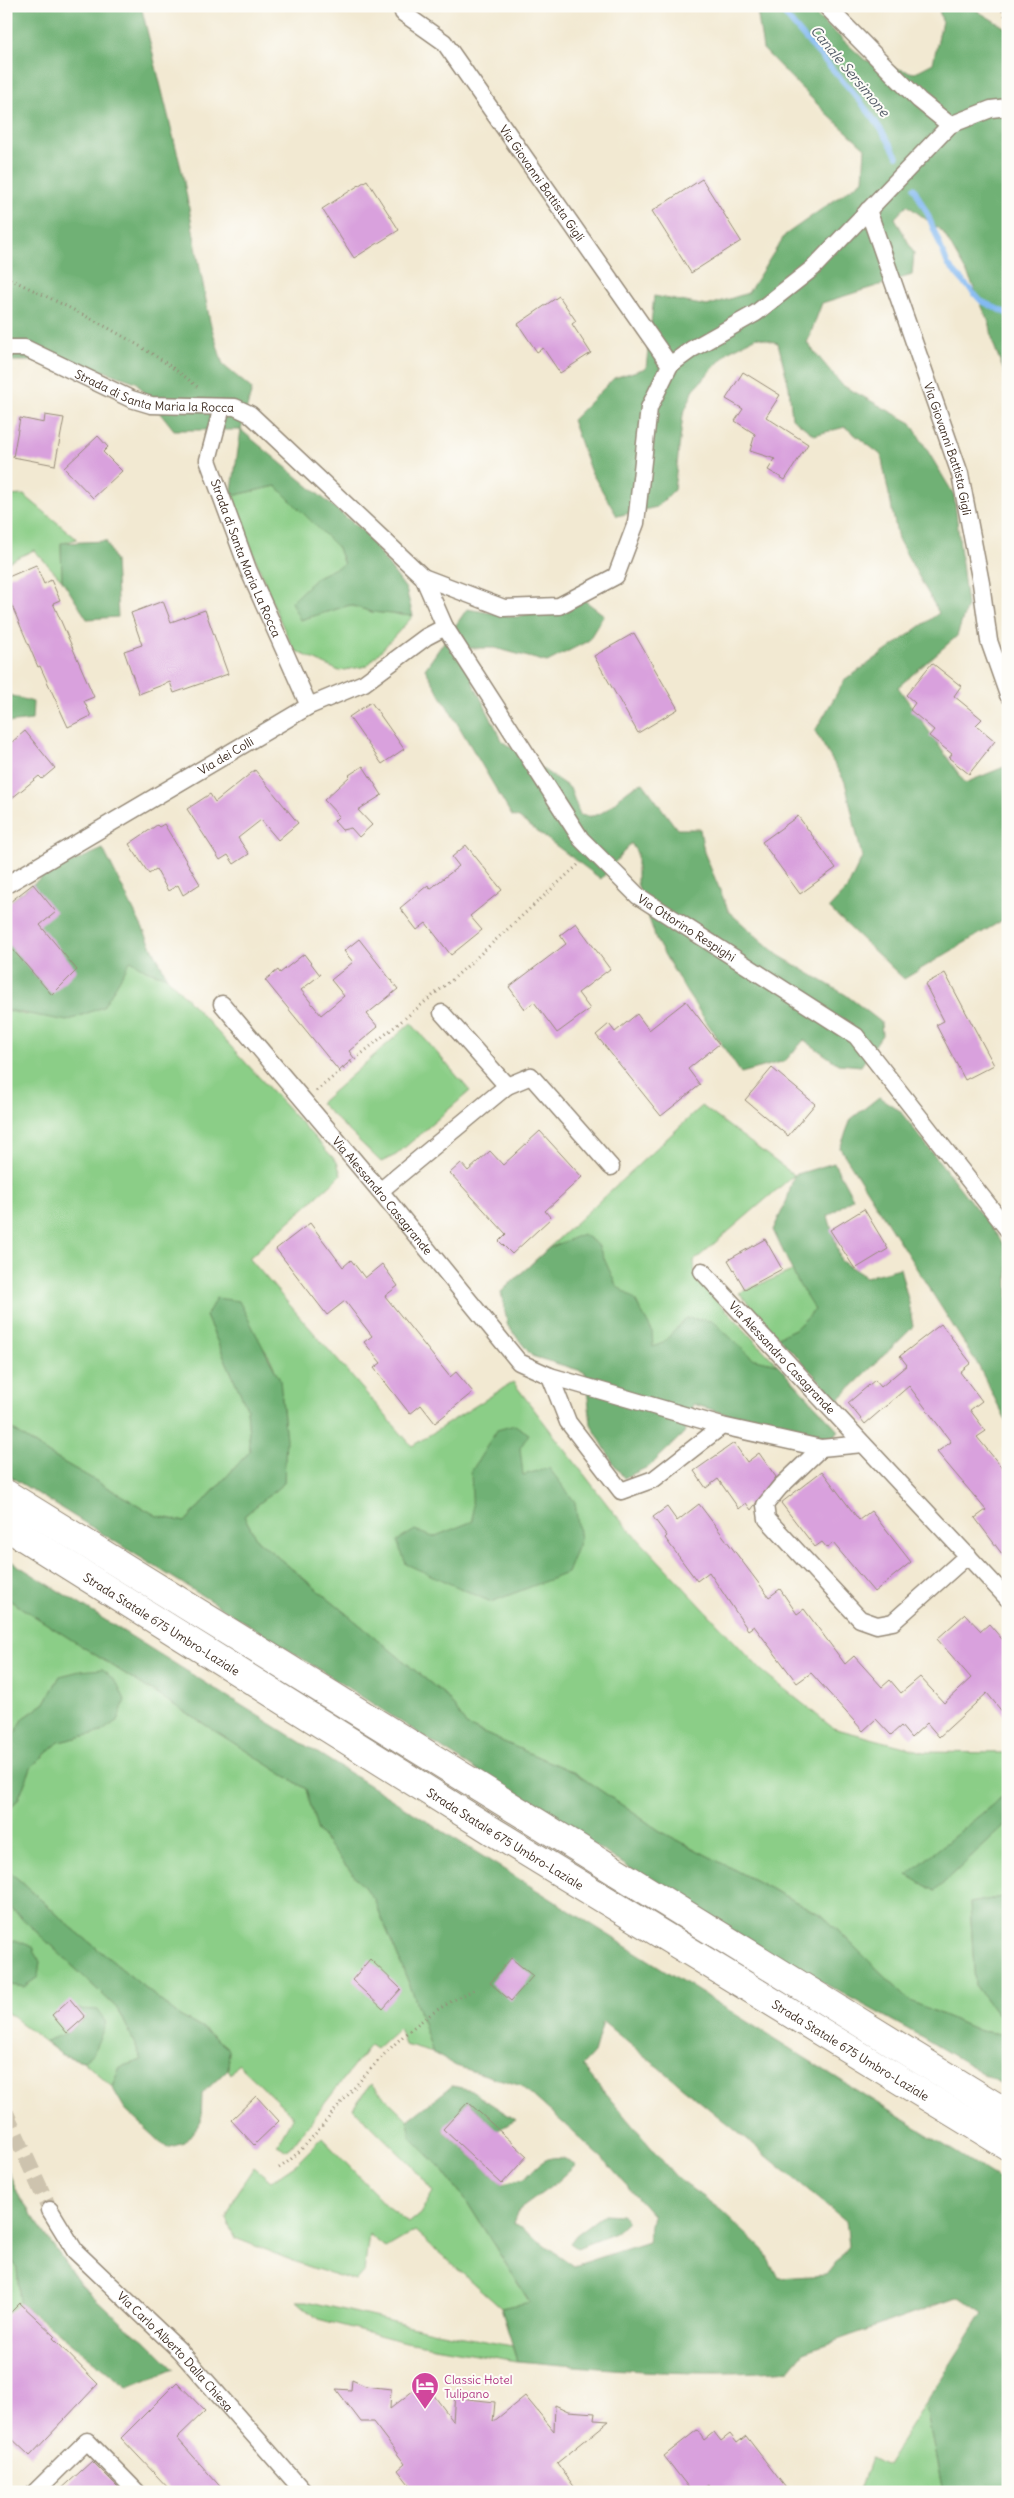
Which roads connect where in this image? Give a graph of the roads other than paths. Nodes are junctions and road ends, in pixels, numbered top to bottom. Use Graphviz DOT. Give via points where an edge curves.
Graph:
graph roads {
  1 [pos="826,6"];
  2 [pos="404,13"];
  3 [pos="1008,107"];
  4 [pos="950,125"];
  5 [pos="868,210"];
  6 [pos="6,348"];
  7 [pos="670,365"];
  8 [pos="222,406"];
  9 [pos="423,577"];
  10 [pos="446,627"];
  11 [pos="1008,695"];
  12 [pos="309,706"];
  13 [pos="6,886"];
  14 [pos="222,1004"];
  15 [pos="442,1013"];
  16 [pos="506,1086"];
  17 [pos="611,1167"];
  18 [pos="380,1191"];
  19 [pos="1008,1230"];
  20 [pos="702,1271"];
  21 [pos="550,1376"];
  22 [pos="722,1426"];
  23 [pos="863,1444"];
  24 [pos="821,1448"];
  25 [pos="6,1494"];
  26 [pos="6,1526"];
  27 [pos="968,1555"];
  28 [pos="1008,1599"];
  29 [pos="1008,2114"];
  30 [pos="1008,2146"];
  31 [pos="50,2210"];
  32 [pos="35,2492"];
  33 [pos="137,2492"];
  34 [pos="304,2492"];
  1 -- 4 [label="street" via="919,100"];
  2 -- 7 [label="street, Via Giovanni Battista Gigli" via="444,42"];
  3 -- 4 [label="street" via="991,109"];
  4 -- 5 [label="street"];
  5 -- 7 [label="street" via="813,268 756,313"];
  5 -- 11 [label="street, Via Giovanni Battista Gigli" via="960,474 981,583 988,641"];
  6 -- 8 [label="street, Strada di Santa Maria la Rocca" via="25,348 131,399 151,405"];
  7 -- 9 [label="street" via="649,408 636,523 616,576 559,606 504,608"];
  8 -- 9 [label="street, Strada di Santa Maria la Rocca" via="235,407 250,414"];
  8 -- 12 [label="street, Strada di Santa Maria La Rocca" via="208,460 248,569"];
  9 -- 10 [label="street, Via Ottorino Respighi"];
  10 -- 12 [label="street, Via dei Colli" via="426,637 364,683"];
  10 -- 19 [label="street, Via Ottorino Respighi" via="581,839 593,852 638,896 856,1036"];
  12 -- 13 [label="street, Via dei Colli"];
  14 -- 18 [label="street, Via Alessandro Casagrande"];
  15 -- 16 [label="street"];
  16 -- 17 [label="street" via="531,1076"];
  16 -- 18 [label="street"];
  18 -- 21 [label="street, Via Alessandro Casagrande" via="519,1362"];
  20 -- 23 [label="street, Via Alessandro Casagrande"];
  21 -- 22 [label="street, Via Alessandro Casagrande"];
  21 -- 22 [label="street" via="568,1422 621,1491 654,1478"];
  22 -- 24 [label="street, Via Alessandro Casagrande"];
  23 -- 24 [label="street, Via Alessandro Casagrande"];
  23 -- 27 [label="street, Via Alessandro Casagrande"];
  24 -- 27 [label="street" via="765,1505 767,1519 860,1619 877,1624 893,1622"];
  25 -- 29 [label="highway"];
  26 -- 30 [label="highway, Strada Statale 675 Umbro-Laziale" via="486,1826"];
  27 -- 28 [label="street, Via Alessandro Casagrande"];
  31 -- 34 [label="street, Via Carlo Alberto Dalla Chiesa" via="75,2251 179,2350"];
  32 -- 33 [label="street" via="87,2441"];
}
